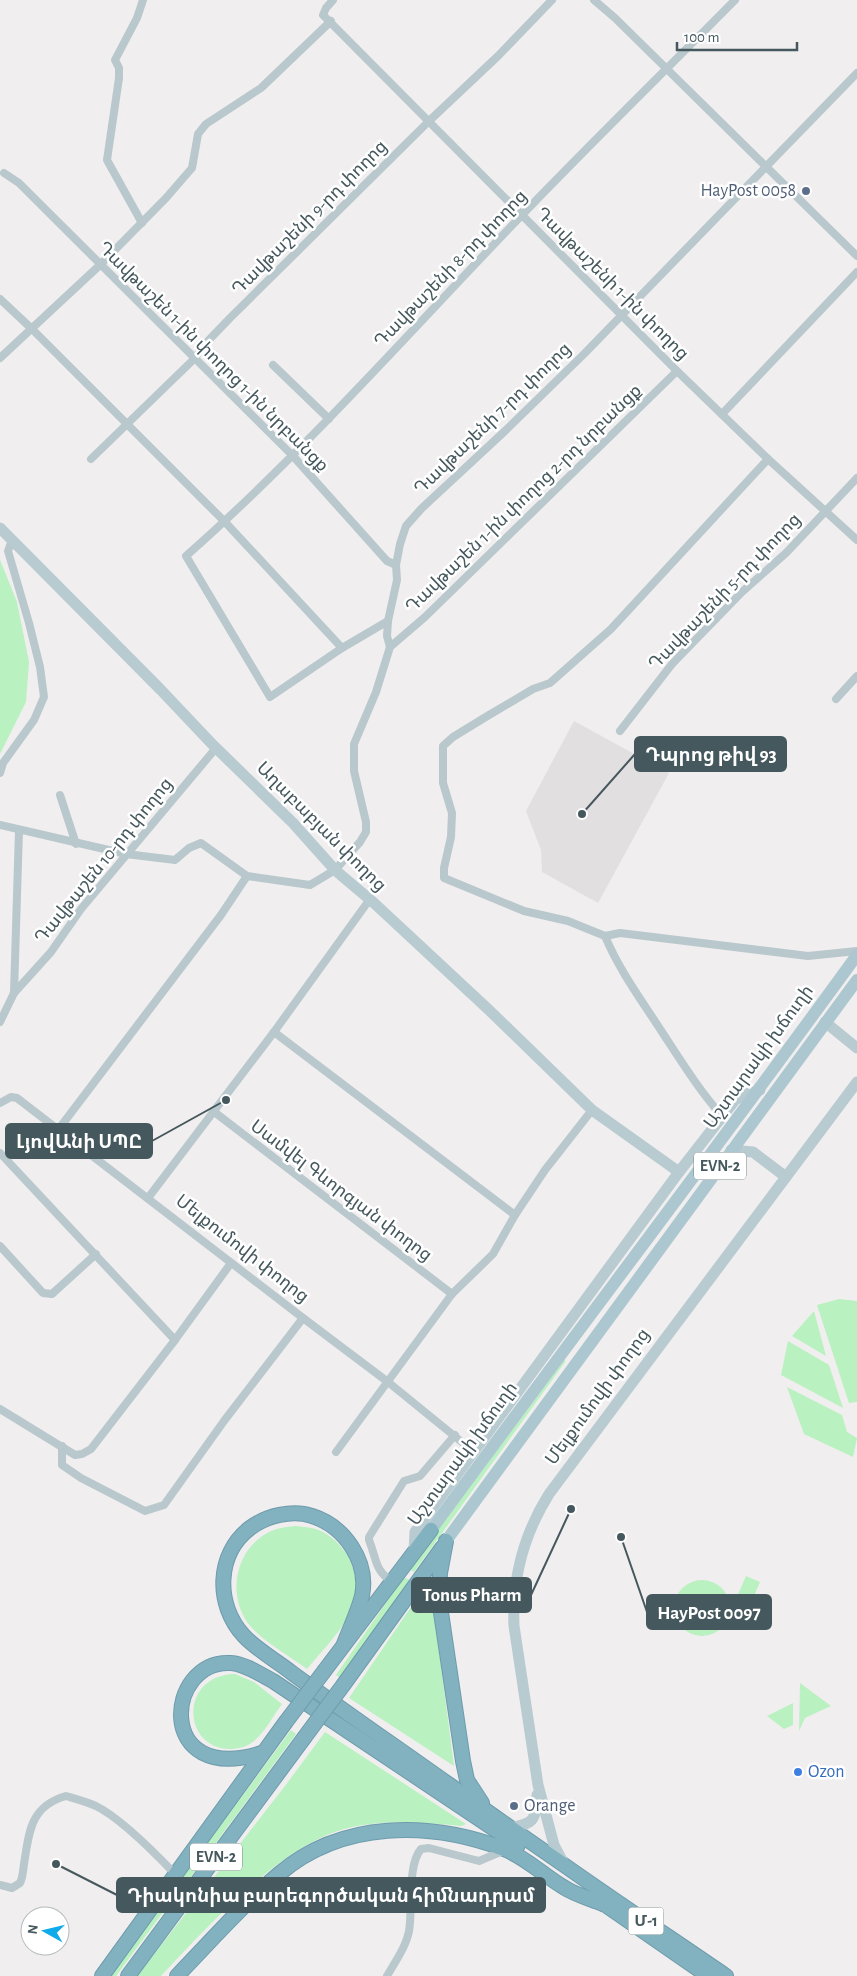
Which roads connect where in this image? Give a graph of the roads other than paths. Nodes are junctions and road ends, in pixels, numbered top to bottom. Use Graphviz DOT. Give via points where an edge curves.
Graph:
graph roads {
  1 [pos="143,0"];
  2 [pos="333,0"];
  3 [pos="552,0"];
  4 [pos="594,0"];
  5 [pos="735,0"];
  6 [pos="331,22"];
  7 [pos="667,69"];
  8 [pos="857,73"];
  9 [pos="428,122"];
  10 [pos="767,167"];
  11 [pos="4,173"];
  12 [pos="522,215"];
  13 [pos="142,223"];
  14 [pos="857,256"];
  15 [pos="101,264"];
  16 [pos="857,272"];
  17 [pos="0,299"];
  18 [pos="621,314"];
  19 [pos="32,329"];
  20 [pos="0,358"];
  21 [pos="194,359"];
  22 [pos="273,365"];
  23 [pos="677,371"];
  24 [pos="722,414"];
  25 [pos="329,419"];
  26 [pos="127,425"];
  27 [pos="293,456"];
  28 [pos="91,459"];
  29 [pos="768,459"];
  30 [pos="857,478"];
  31 [pos="825,511"];
  32 [pos="225,522"];
  33 [pos="0,528"];
  34 [pos="12,540"];
  35 [pos="857,540"];
  36 [pos="396,565"];
  37 [pos="388,620"];
  38 [pos="390,647"];
  39 [pos="342,648"];
  40 [pos="857,676"];
  41 [pos="836,699"];
  42 [pos="620,730"];
  43 [pos="216,748"];
  44 [pos="0,773"];
  45 [pos="60,795"];
  46 [pos="0,825"];
  47 [pos="19,830"];
  48 [pos="76,844"];
  49 [pos="126,854"];
  50 [pos="335,870"];
  51 [pos="247,876"];
  52 [pos="370,899"];
  53 [pos="606,936"];
  54 [pos="857,951"];
  55 [pos="857,955"];
  56 [pos="857,980"];
  57 [pos="14,993"];
  58 [pos="0,1022"];
  59 [pos="825,1022"];
  60 [pos="274,1032"];
  61 [pos="857,1048"];
  62 [pos="857,1082"];
  63 [pos="760,1090"];
  64 [pos="0,1103"];
  65 [pos="592,1110"];
  66 [pos="213,1111"];
  67 [pos="722,1116"];
  68 [pos="58,1130"];
  69 [pos="732,1150"];
  70 [pos="0,1153"];
  71 [pos="679,1172"];
  72 [pos="786,1177"];
  73 [pos="148,1198"];
  74 [pos="515,1215"];
  75 [pos="0,1246"];
  76 [pos="96,1254"];
  77 [pos="231,1263"];
  78 [pos="452,1294"];
  79 [pos="303,1318"];
  80 [pos="175,1340"];
  81 [pos="568,1343"];
  82 [pos="583,1354"];
  83 [pos="388,1382"];
  84 [pos="0,1409"];
  85 [pos="455,1435"];
  86 [pos="62,1446"];
  87 [pos="336,1452"];
  88 [pos="474,1452"];
  89 [pos="431,1530"];
  90 [pos="446,1541"];
  91 [pos="414,1553"];
  92 [pos="392,1582"];
  93 [pos="344,1644"];
  94 [pos="262,1752"];
  95 [pos="538,1785"];
  96 [pos="486,1810"];
  97 [pos="510,1828"];
  98 [pos="505,1850"];
  99 [pos="565,1866"];
  100 [pos="175,1874"];
  101 [pos="0,1885"];
  102 [pos="603,1904"];
  103 [pos="102,1976"];
  104 [pos="128,1976"];
  105 [pos="177,1976"];
  106 [pos="387,1976"];
  107 [pos="708,1976"];
  108 [pos="726,1976"];
  1 -- 13 [label="street" via="115,60 119,78 106,160"];
  2 -- 6 [label="street" via="324,15"];
  3 -- 9 [label="street, Դավթաշենի 9-րդ փողոց"];
  4 -- 7 [label="street"];
  5 -- 7 [label="street, Դավթաշենի 8-րդ փողոց"];
  6 -- 9 [label="street, Դավթաշենի 1-ին փողոց"];
  6 -- 13 [label="street" via="260,88 206,124 198,134 192,168"];
  7 -- 10 [label="street"];
  7 -- 12 [label="street, Դավթաշենի 8-րդ փողոց"];
  8 -- 10 [label="street, Դավթաշենի 7-րդ փողոց"];
  9 -- 12 [label="street, Դավթաշենի 1-ին փողոց"];
  9 -- 21 [label="street, Դավթաշենի 9-րդ փողոց" via="230,318"];
  10 -- 14 [label="street"];
  10 -- 18 [label="street, Դավթաշենի 7-րդ փողոց"];
  11 -- 15 [label="street, Դավթաշեն 1-ին փողոց 1-ին նրբանցք" via="19,183"];
  12 -- 18 [label="street, Դավթաշենի 1-ին փողոց"];
  12 -- 25 [label="street, Դավթաշենի 8-րդ փողոց"];
  13 -- 15 [label="street"];
  15 -- 19 [label="street"];
  15 -- 21 [label="street, Դավթաշեն 1-ին փողոց 1-ին նրբանցք"];
  16 -- 24 [label="street"];
  17 -- 19 [label="street"];
  18 -- 23 [label="street, Դավթաշենի 1-ին փողոց"];
  18 -- 36 [label="street, Դավթաշենի 7-րդ փողոց" via="519,417 421,509 406,526"];
  19 -- 20 [label="street"];
  19 -- 26 [label="street"];
  21 -- 26 [label="street, Դավթաշենի 9-րդ փողոց"];
  21 -- 27 [label="street, Դավթաշեն 1-ին փողոց 1-ին նրբանցք"];
  22 -- 25 [label="street"];
  23 -- 24 [label="street, Դավթաշենի 1-ին փողոց"];
  23 -- 38 [label="street, Դավթաշեն 1-ին փողոց 2-րդ նրբանցք" via="425,617"];
  24 -- 29 [label="street, Դավթաշենի 1-ին փողոց"];
  25 -- 27 [label="street, Դավթաշենի 8-րդ փողոց"];
  26 -- 28 [label="street, Դավթաշենի 9-րդ փողոց"];
  26 -- 32 [label="street"];
  27 -- 32 [label="street, Դավթաշենի 8-րդ փողոց"];
  27 -- 36 [label="street, Դավթաշեն 1-ին փողոց 1-ին նրբանցք" via="388,561"];
  29 -- 31 [label="street, Դավթաշենի 1-ին փողոց"];
  29 -- 53 [label="street" via="611,629 550,682 452,737 443,746 443,783 452,813 444,878 524,911 568,921"];
  30 -- 31 [label="street, Դավթաշենի 5-րդ փողոց"];
  31 -- 35 [label="street, Դավթաշենի 1-ին փողոց"];
  31 -- 42 [label="street, Դավթաշենի 5-րդ փողոց" via="672,664"];
  32 -- 39 [label="street"];
  32 -- 39 [label="street, Դավթաշենի 8-րդ փողոց" via="186,556 270,697"];
  33 -- 34 [label="street, Աղաբաբյան փողոց"];
  34 -- 43 [label="street, Աղաբաբյան փողոց"];
  34 -- 44 [label="street" via="8,551 40,667 44,697 34,720 3,763"];
  36 -- 37 [label="street, Դավթաշենի 7-րդ փողոց" via="397,580"];
  37 -- 38 [label="street, Դավթաշենի 7-րդ փողոց"];
  37 -- 39 [label="street"];
  38 -- 50 [label="street, Դավթաշենի 7-րդ փողոց" via="376,692 354,744 354,771 366,832"];
  40 -- 41 [label="street"];
  43 -- 49 [label="street, Դավթաշեն 10-րդ փողոց"];
  43 -- 50 [label="street, Աղաբաբյան փողոց" via="293,823"];
  45 -- 48 [label="street"];
  46 -- 47 [label="street"];
  47 -- 48 [label="street"];
  47 -- 57 [label="street"];
  48 -- 49 [label="street"];
  49 -- 51 [label="street" via="176,860 189,848 201,843"];
  49 -- 57 [label="street, Դավթաշեն 10-րդ փողոց" via="51,952"];
  50 -- 51 [label="street, Դավթաշենի 7-րդ փողոց" via="310,886"];
  50 -- 52 [label="street, Աղաբաբյան փողոց"];
  51 -- 68 [label="street"];
  52 -- 60 [label="street"];
  52 -- 65 [label="street, Աղաբաբյան փողոց"];
  53 -- 54 [label="street" via="620,934 808,956"];
  53 -- 67 [label="street" via="639,998 705,1097"];
  55 -- 63 [label="main road, Աշտարակի խճուղի / EVN-2"];
  56 -- 59 [label="main road, Աշտարակի խճուղի / EVN-2"];
  57 -- 58 [label="street"];
  59 -- 61 [label="street"];
  59 -- 69 [label="main road, Աշտարակի խճուղի / EVN-2"];
  60 -- 66 [label="street"];
  60 -- 74 [label="street"];
  62 -- 72 [label="street, Մելքումովի փողոց"];
  63 -- 67 [label="street" via="740,1096"];
  63 -- 81 [label="main road, Աշտարակի խճուղի / EVN-2"];
  64 -- 68 [label="street, Մելքումովի փողոց" via="11,1097 17,1098"];
  65 -- 71 [label="street, Աղաբաբյան փողոց"];
  65 -- 74 [label="street"];
  66 -- 73 [label="street"];
  66 -- 78 [label="street, Սամվել Գևորգյան փողոց"];
  67 -- 71 [label="street"];
  68 -- 73 [label="street, Մելքումովի փողոց"];
  69 -- 72 [label="street" via="753,1152"];
  69 -- 82 [label="main road, Աշտարակի խճուղի / EVN-2"];
  70 -- 76 [label="street"];
  71 -- 88 [label="street"];
  72 -- 95 [label="street, Մելքումովի փողոց" via="548,1494 528,1534 513,1606"];
  73 -- 77 [label="street, Մելքումովի փողոց"];
  74 -- 78 [label="street" via="493,1254"];
  75 -- 76 [label="street" via="47,1295"];
  76 -- 80 [label="street"];
  77 -- 79 [label="street, Մելքումովի փողոց"];
  77 -- 80 [label="street"];
  78 -- 83 [label="street"];
  79 -- 83 [label="street, Մելքումովի փողոց"];
  79 -- 86 [label="street" via="164,1505 145,1511 81,1478 62,1464"];
  80 -- 86 [label="street" via="91,1449 75,1454"];
  81 -- 82 [label="main road"];
  81 -- 89 [label="main road, Աշտարակի խճուղի / EVN-2"];
  82 -- 90 [label="main road, Աշտարակի խճուղի / EVN-2"];
  83 -- 85 [label="street, Մելքումովի փողոց"];
  83 -- 87 [label="street"];
  84 -- 86 [label="street"];
  85 -- 88 [label="street, Մելքումովի փողոց"];
  85 -- 92 [label="street" via="420,1476 404,1481 369,1537 378,1570"];
  88 -- 91 [label="street" via="415,1532"];
  89 -- 91 [label="highway, Աշտարակի խճուղի / EVN-2"];
  90 -- 96 [label="highway" via="439,1599 460,1742 467,1780"];
  90 -- 104 [label="highway, Աշտարակի խճուղի / EVN-2, bridge"];
  91 -- 92 [label="highway, Աշտարակի խճուղի / EVN-2"];
  92 -- 93 [label="highway, Աշտարակի խճուղի / EVN-2"];
  93 -- 94 [label="highway, Աշտարակի խճուղի, bridge"];
  93 -- 96 [label="highway" via="362,1594 363,1579 356,1556 340,1531 308,1514 289,1514 265,1519 244,1533 226,1562 223,1594 228,1611 244,1635 346,1713"];
  94 -- 100 [label="highway, Աշտարակի խճուղի"];
  94 -- 102 [label="highway" via="233,1759 214,1758 198,1750 186,1737 180,1707 187,1689 200,1673 232,1663 273,1680"];
  95 -- 97 [label="street, Մելքումովի փողոց" via="532,1822"];
  95 -- 99 [label="street, Մելքումովի փողոց" via="554,1845"];
  96 -- 97 [label="highway, Մ-1"];
  97 -- 99 [label="highway, Մ-1"];
  98 -- 102 [label="highway" via="565,1888"];
  98 -- 105 [label="highway" via="453,1834 413,1829 375,1832 332,1844 310,1853 280,1873"];
  98 -- 106 [label="street" via="479,1861 421,1849 413,1869 408,1936"];
  99 -- 108 [label="highway, Մ-1"];
  100 -- 101 [label="street" via="103,1811 66,1796 51,1803 30,1826 20,1883 12,1888"];
  100 -- 103 [label="highway, Աշտարակի խճուղի"];
  102 -- 107 [label="highway, Մ-1"];
}
